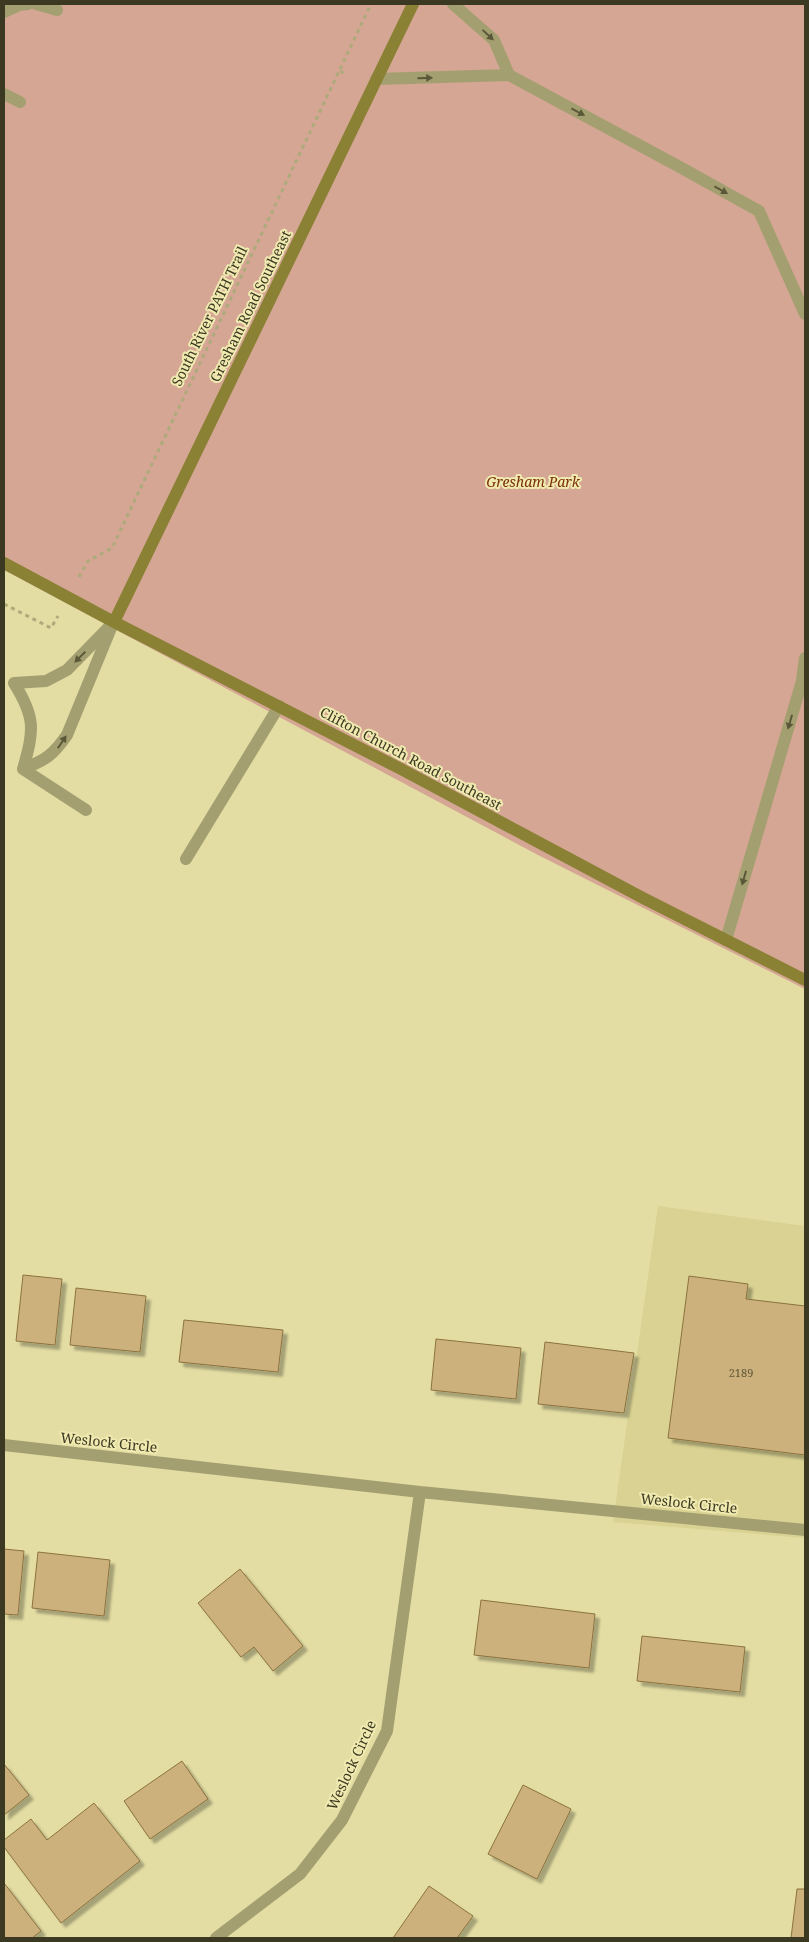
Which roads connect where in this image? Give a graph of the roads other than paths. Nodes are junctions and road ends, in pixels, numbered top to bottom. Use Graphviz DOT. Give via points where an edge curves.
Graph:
graph roads {
  1 [pos="22,4"];
  2 [pos="36,4"];
  3 [pos="412,4"];
  4 [pos="453,4"];
  5 [pos="57,10"];
  6 [pos="4,12"];
  7 [pos="509,75"];
  8 [pos="376,79"];
  9 [pos="4,94"];
  10 [pos="20,102"];
  11 [pos="805,314"];
  12 [pos="4,563"];
  13 [pos="114,622"];
  14 [pos="805,658"];
  15 [pos="278,706"];
  16 [pos="23,769"];
  17 [pos="86,810"];
  18 [pos="186,859"];
  19 [pos="726,940"];
  20 [pos="805,980"];
  21 [pos="4,1446"];
  22 [pos="420,1492"];
  23 [pos="805,1530"];
  24 [pos="216,1938"];
  1 -- 6 [label="street"];
  2 -- 5 [label="street"];
  3 -- 8 [label="street, Gresham Road Southeast"];
  4 -- 7 [label="street, one-way" via="494,40"];
  8 -- 7 [label="street, one-way"];
  7 -- 11 [label="street, one-way" via="759,211"];
  8 -- 13 [label="street, Gresham Road Southeast"];
  9 -- 10 [label="street"];
  12 -- 13 [label="street, Clifton Church Road Southeast"];
  13 -- 15 [label="street, Clifton Church Road Southeast"];
  16 -- 13 [label="street, one-way" via="47,759 67,735"];
  13 -- 16 [label="street, one-way" via="67,670 46,681 14,683 32,721"];
  14 -- 19 [label="street, one-way" via="802,681"];
  15 -- 18 [label="street"];
  15 -- 19 [label="street, Clifton Church Road Southeast"];
  16 -- 17 [label="street"];
  19 -- 20 [label="street, Clifton Church Road Southeast"];
  21 -- 22 [label="street, Weslock Circle"];
  22 -- 23 [label="street, Weslock Circle"];
  22 -- 24 [label="street, Weslock Circle" via="388,1731 342,1820 300,1874"];
}
